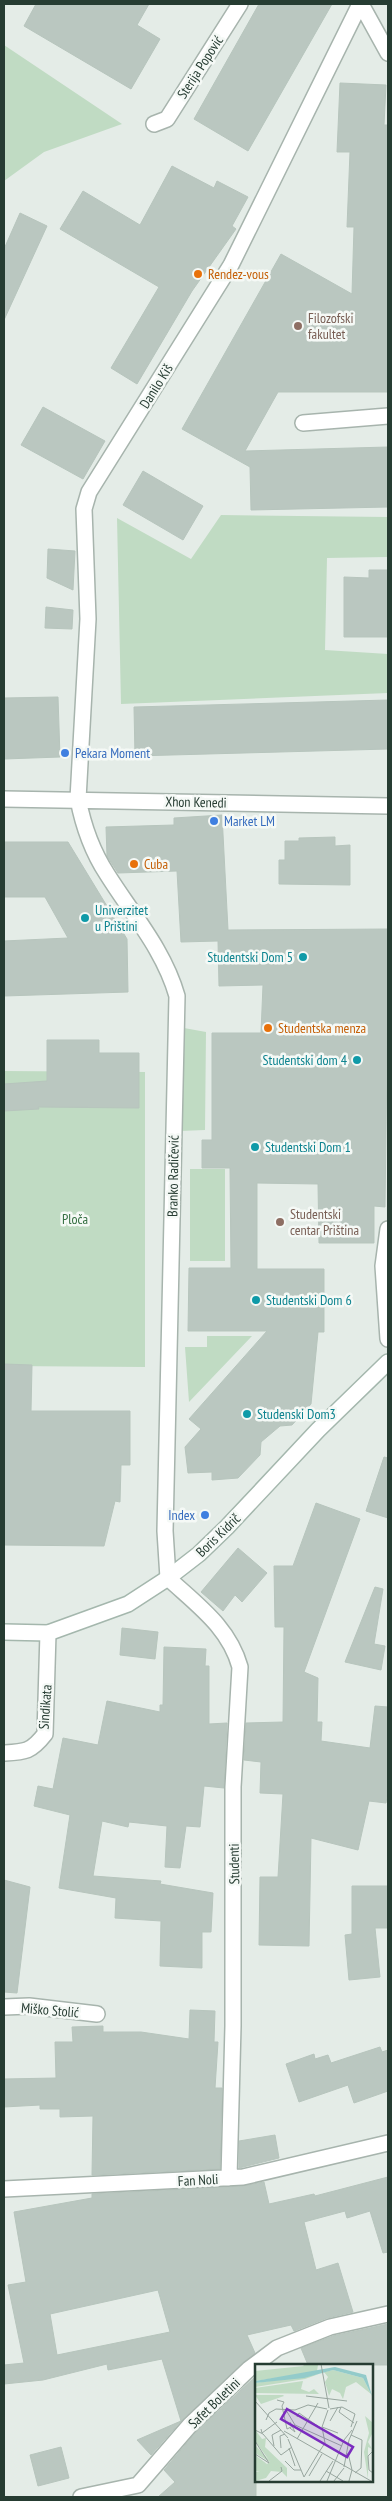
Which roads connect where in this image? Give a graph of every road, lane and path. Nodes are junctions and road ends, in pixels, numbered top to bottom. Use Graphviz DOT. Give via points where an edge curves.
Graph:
graph roads {
  1 [pos="240,4"];
  2 [pos="361,4"];
  3 [pos="388,53"];
  4 [pos="154,124"];
  5 [pos="388,416"];
  6 [pos="303,424"];
  7 [pos="4,799"];
  8 [pos="78,799"];
  9 [pos="388,806"];
  10 [pos="388,1229"];
  11 [pos="388,1339"];
  12 [pos="388,1362"];
  13 [pos="168,1578"];
  14 [pos="4,1632"];
  15 [pos="48,1633"];
  16 [pos="4,1753"];
  17 [pos="4,2007"];
  18 [pos="97,2014"];
  19 [pos="388,2143"];
  20 [pos="229,2178"];
  21 [pos="4,2189"];
  22 [pos="388,2314"];
  23 [pos="255,2364"];
  24 [pos="256,2364"];
  25 [pos="136,2491"];
  26 [pos="81,2497"];
  1 -- 4 [label="street, Sterija Popović" via="166,119"];
  2 -- 3 [label="street"];
  2 -- 8 [label="street, Danilo Kiš" via="231,265 89,492 83,530 88,619"];
  5 -- 6 [label="street"];
  7 -- 8 [label="street, Xhon Kenedi"];
  8 -- 9 [label="street, Xhon Kenedi"];
  8 -- 13 [label="street, Branko Radičević" via="83,824 107,874 171,973 177,996 165,1531"];
  10 -- 11 [label="street" via="383,1266"];
  12 -- 13 [label="street, Boris Kidrič" via="318,1430 227,1527"];
  13 -- 15 [label="street, Boris Kidrič" via="128,1604"];
  13 -- 20 [label="street, Studenti" via="207,1611 235,1649 240,1667 233,1787 234,2026"];
  14 -- 15 [label="street, Boris Kidrič"];
  15 -- 16 [label="street, Sindikata" via="44,1734 36,1746 26,1752"];
  17 -- 18 [label="street, Miško Stolić" via="29,2006"];
  19 -- 20 [label="street, Fan Noli" via="257,2175"];
  20 -- 21 [label="street, Fan Noli"];
  22 -- 24 [label="street, Safet Boletini" via="330,2327 277,2348"];
  23 -- 25 [label="street, Safet Boletini" via="190,2425"];
  25 -- 26 [label="street, Safet Boletini"];
}
